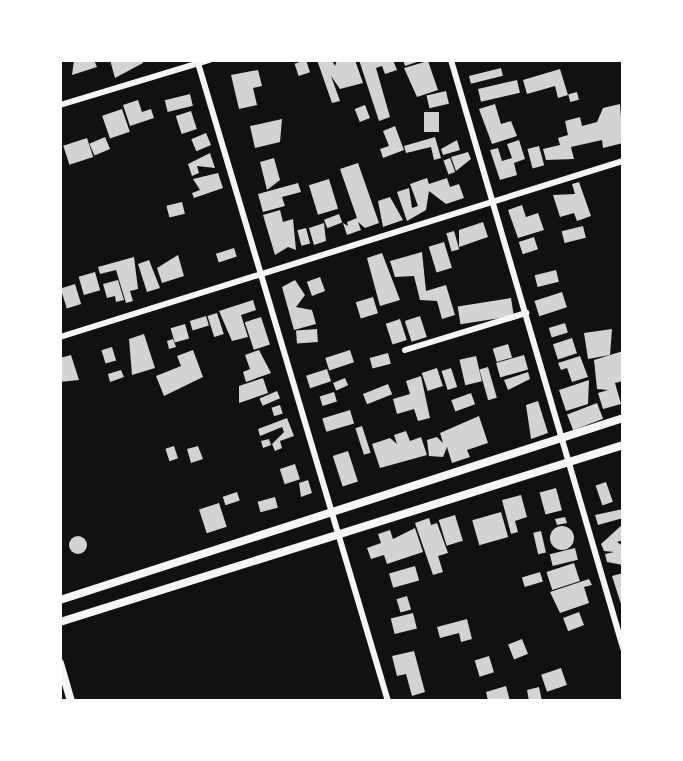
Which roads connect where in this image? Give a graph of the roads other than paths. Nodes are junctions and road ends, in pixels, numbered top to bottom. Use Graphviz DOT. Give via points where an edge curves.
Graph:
graph roads {
  1 [pos="209,60"];
  2 [pos="451,60"];
  3 [pos="198,63"];
  4 [pos="60,105"];
  5 [pos="623,160"];
  6 [pos="493,201"];
  7 [pos="263,273"];
  8 [pos="526,313"];
  9 [pos="60,337"];
  10 [pos="405,350"];
  11 [pos="623,418"];
  12 [pos="562,438"];
  13 [pos="623,445"];
  14 [pos="569,462"];
  15 [pos="335,512"];
  16 [pos="341,536"];
  17 [pos="60,600"];
  18 [pos="60,622"];
  19 [pos="623,648"];
  20 [pos="60,663"];
  21 [pos="71,701"];
  22 [pos="388,701"];
  1 -- 3 [label="street"];
  2 -- 6 [label="street"];
  3 -- 4 [label="street"];
  3 -- 7 [label="street"];
  5 -- 6 [label="street"];
  6 -- 7 [label="street"];
  6 -- 8 [label="street"];
  7 -- 9 [label="street"];
  7 -- 15 [label="street"];
  8 -- 10 [label="street"];
  8 -- 12 [label="street"];
  11 -- 12 [label="street"];
  12 -- 14 [label="street"];
  12 -- 15 [label="street"];
  13 -- 14 [label="street"];
  14 -- 16 [label="street"];
  14 -- 19 [label="street"];
  15 -- 16 [label="street"];
  15 -- 17 [label="street"];
  16 -- 18 [label="street"];
  16 -- 22 [label="street"];
  20 -- 21 [label="street"];
}
